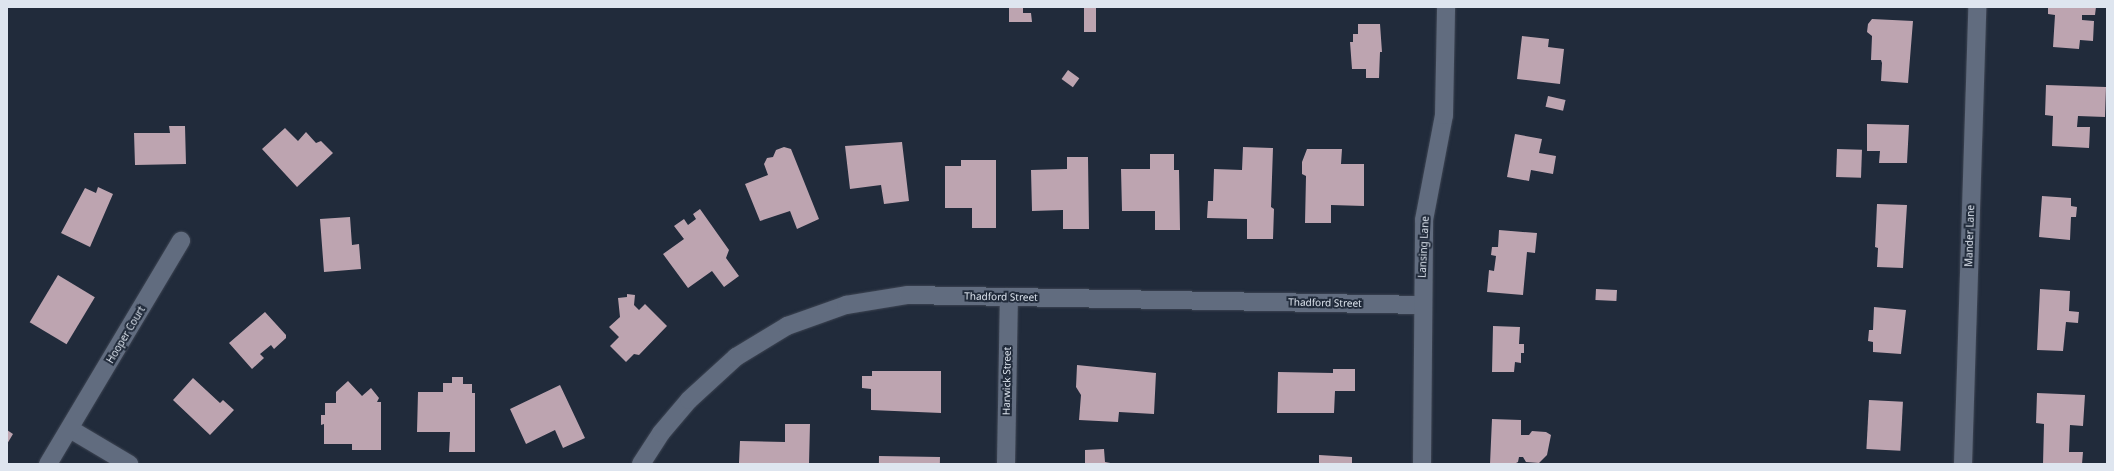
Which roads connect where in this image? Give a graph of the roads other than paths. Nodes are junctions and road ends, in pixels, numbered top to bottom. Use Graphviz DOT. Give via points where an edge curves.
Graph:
graph roads {
  1 [pos="1446,7"];
  2 [pos="1977,7"];
  3 [pos="181,241"];
  4 [pos="1009,297"];
  5 [pos="1422,305"];
  6 [pos="70,429"];
  7 [pos="48,464"];
  8 [pos="129,464"];
  9 [pos="641,464"];
  10 [pos="1006,464"];
  11 [pos="1422,464"];
  12 [pos="1963,464"];
  1 -- 5 [label="street, Lansing Lane" via="1444,115 1424,220"];
  2 -- 12 [label="street, Mander Lane"];
  3 -- 6 [label="street, Hooper Court"];
  4 -- 5 [label="street, Thadford Street"];
  4 -- 9 [label="street, Thadford Street" via="908,295 846,305 787,326 736,357 689,400 661,433"];
  4 -- 10 [label="street, Harwick Street"];
  5 -- 11 [label="street, Lansing Lane"];
  6 -- 7 [label="street, Hooper Court"];
  6 -- 8 [label="street"];
}
